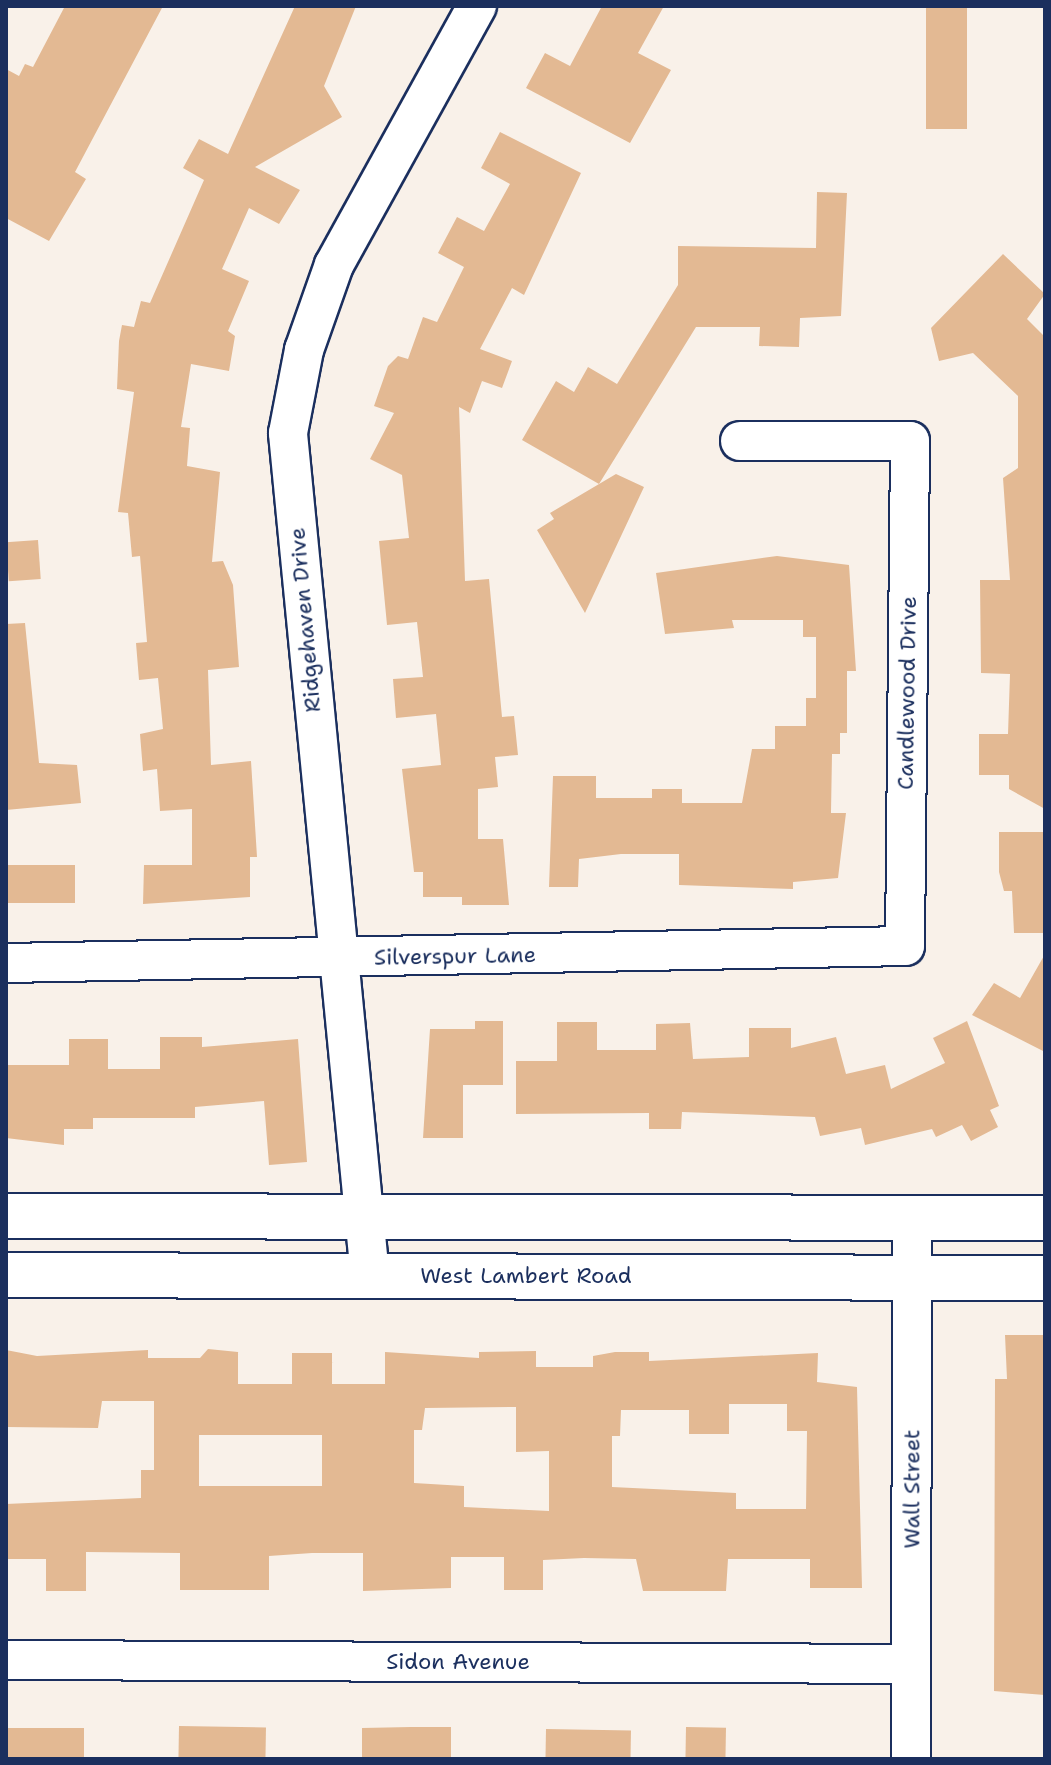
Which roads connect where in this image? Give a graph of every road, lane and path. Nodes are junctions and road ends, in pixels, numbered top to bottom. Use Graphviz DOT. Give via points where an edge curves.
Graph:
graph roads {
  1 [pos="477,6"];
  2 [pos="740,441"];
  3 [pos="905,946"];
  4 [pos="338,958"];
  5 [pos="6,963"];
  6 [pos="6,1216"];
  7 [pos="362,1217"];
  8 [pos="1045,1218"];
  9 [pos="912,1219"];
  10 [pos="6,1275"];
  11 [pos="370,1276"];
  12 [pos="913,1276"];
  13 [pos="1045,1278"];
  14 [pos="6,1660"];
  15 [pos="911,1664"];
  16 [pos="911,1759"];
  1 -- 4 [label="street, Ridgehaven Drive" via="334,265 304,350 288,433"];
  2 -- 3 [label="street, Candlewood Drive" via="910,441"];
  3 -- 4 [label="street, Silverspur Lane"];
  4 -- 5 [label="street, Silverspur Lane"];
  4 -- 7 [label="street, Ridgehaven Drive"];
  6 -- 7 [label="main road"];
  7 -- 9 [label="main road"];
  7 -- 11 [label="street, Ridgehaven Drive"];
  8 -- 9 [label="main road"];
  9 -- 12 [label="street, Wall Street"];
  10 -- 11 [label="main road, West Lambert Road"];
  11 -- 12 [label="main road, West Lambert Road"];
  12 -- 13 [label="main road, West Lambert Road"];
  12 -- 15 [label="street, Wall Street"];
  14 -- 15 [label="street, Sidon Avenue"];
  15 -- 16 [label="street, Wall Street"];
}
